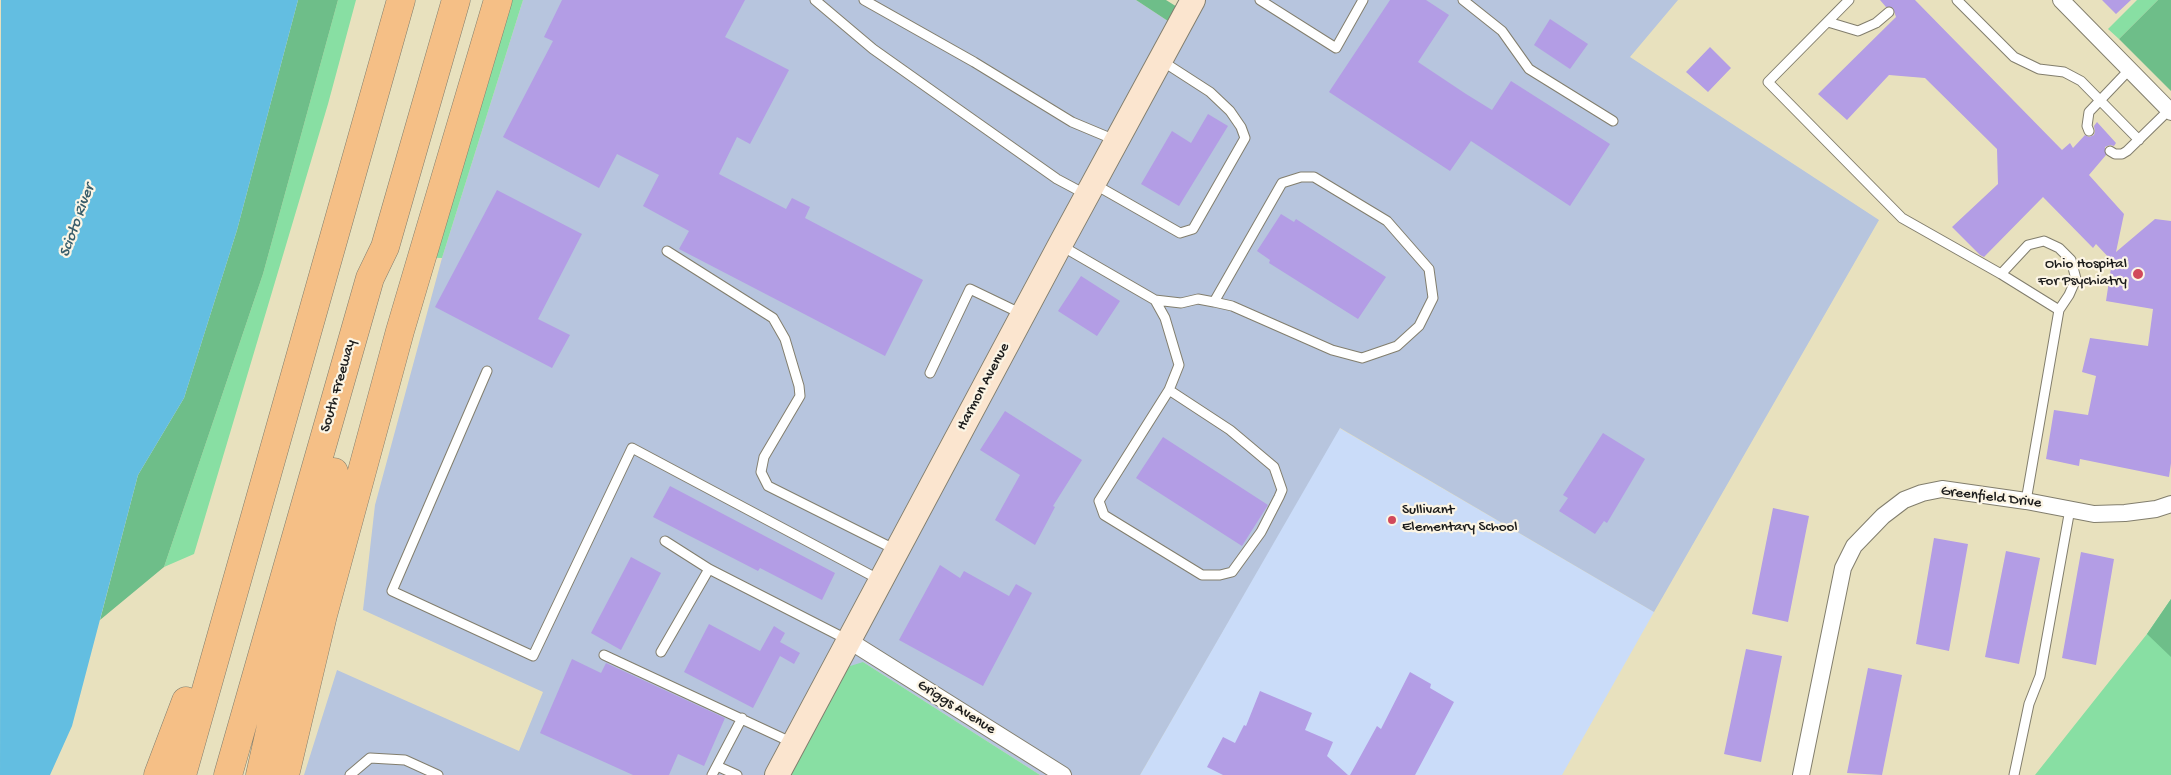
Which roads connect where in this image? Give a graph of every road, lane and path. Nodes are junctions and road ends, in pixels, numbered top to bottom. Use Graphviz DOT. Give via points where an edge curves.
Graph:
graph roads {
  1 [pos="401,0"];
  2 [pos="456,0"];
  3 [pos="498,0"];
  4 [pos="815,0"];
  5 [pos="864,0"];
  6 [pos="1194,0"];
  7 [pos="1260,0"];
  8 [pos="1363,0"];
  9 [pos="1463,0"];
  10 [pos="1849,0"];
  11 [pos="1957,0"];
  12 [pos="2061,0"];
  13 [pos="1889,12"];
  14 [pos="1828,22"];
  15 [pos="1161,60"];
  16 [pos="2129,70"];
  17 [pos="2099,100"];
  18 [pos="2170,111"];
  19 [pos="1613,121"];
  20 [pos="2089,131"];
  21 [pos="2139,140"];
  22 [pos="1117,142"];
  23 [pos="2110,151"];
  24 [pos="1091,189"];
  25 [pos="1060,245"];
  26 [pos="384,248"];
  27 [pos="667,250"];
  28 [pos="2001,274"];
  29 [pos="1155,300"];
  30 [pos="1214,302"];
  31 [pos="2059,310"];
  32 [pos="1023,314"];
  33 [pos="487,371"];
  34 [pos="930,372"];
  35 [pos="1169,390"];
  36 [pos="268,471"];
  37 [pos="2026,501"];
  38 [pos="2171,504"];
  39 [pos="2070,509"];
  40 [pos="665,541"];
  41 [pos="897,550"];
  42 [pos="709,569"];
  43 [pos="880,580"];
  44 [pos="848,640"];
  45 [pos="661,652"];
  46 [pos="604,655"];
  47 [pos="742,718"];
  48 [pos="794,743"];
  49 [pos="717,766"];
  50 [pos="158,775"];
  51 [pos="182,775"];
  52 [pos="228,775"];
  53 [pos="260,775"];
  54 [pos="285,775"];
  55 [pos="350,775"];
  56 [pos="438,775"];
  57 [pos="712,775"];
  58 [pos="737,775"];
  59 [pos="777,775"];
  60 [pos="1063,775"];
  61 [pos="1801,775"];
  62 [pos="2014,775"];
  1 -- 36 [label="highway"];
  2 -- 26 [label="highway, South Freeway"];
  3 -- 54 [label="highway" via="398,340 323,615"];
  4 -- 24 [label="lane" via="873,49 1057,178"];
  5 -- 22 [label="lane" via="1072,122"];
  6 -- 15 [label="main road, Harmon Avenue"];
  7 -- 8 [label="lane" via="1336,48"];
  9 -- 19 [label="lane" via="1502,31 1529,69"];
  10 -- 14 [label="lane"];
  11 -- 17 [label="lane" via="2014,57 2039,69 2064,72 2081,81"];
  12 -- 16 [label="street"];
  13 -- 14 [label="lane" via="1876,23 1858,31"];
  14 -- 28 [label="lane" via="1768,82 1902,218"];
  15 -- 22 [label="main road, Harmon Avenue"];
  15 -- 24 [label="lane" via="1210,92 1230,111 1245,138 1194,229 1180,233"];
  16 -- 17 [label="lane"];
  16 -- 18 [label="street"];
  17 -- 20 [label="lane" via="2089,112"];
  17 -- 21 [label="lane"];
  18 -- 21 [label="lane"];
  21 -- 23 [label="lane" via="2122,154"];
  22 -- 24 [label="main road, Harmon Avenue"];
  24 -- 25 [label="main road, Harmon Avenue"];
  25 -- 29 [label="lane"];
  25 -- 32 [label="main road, Harmon Avenue"];
  26 -- 52 [label="highway, South Freeway" via="370,278"];
  26 -- 53 [label="highway" via="384,284 296,615"];
  27 -- 41 [label="lane" via="773,318 785,339 800,396 764,457 761,472 768,486"];
  28 -- 31 [label="lane"];
  28 -- 31 [label="lane" via="2028,245 2044,241 2059,248 2071,260 2076,278"];
  29 -- 30 [label="lane"];
  29 -- 35 [label="lane" via="1165,318 1179,365"];
  30 -- 30 [label="lane" via="1232,306 1332,350 1362,358 1397,346 1419,326 1433,298 1429,269 1387,221 1314,177 1301,177 1282,183"];
  31 -- 37 [label="lane"];
  32 -- 34 [label="lane" via="970,289"];
  32 -- 41 [label="main road, Harmon Avenue"];
  33 -- 43 [label="lane" via="392,591 534,656 632,448"];
  35 -- 35 [label="lane" via="1099,501 1104,515 1202,575 1232,572 1261,532 1282,490 1274,467 1230,430"];
  36 -- 50 [label="highway"];
  36 -- 51 [label="highway"];
  37 -- 39 [label="street, Greenfield Drive"];
  37 -- 61 [label="street, Greenfield Drive" via="1942,489 1922,493 1904,500 1882,516 1854,546 1842,568"];
  38 -- 39 [label="street, Greenfield Drive" via="2125,513 2094,514"];
  39 -- 62 [label="lane" via="2040,676 2029,704"];
  40 -- 42 [label="lane"];
  41 -- 43 [label="main road, Harmon Avenue"];
  42 -- 44 [label="lane"];
  42 -- 45 [label="lane"];
  43 -- 44 [label="main road, Harmon Avenue"];
  44 -- 48 [label="main road, Harmon Avenue"];
  44 -- 60 [label="street, Griggs Avenue"];
  46 -- 47 [label="lane"];
  47 -- 48 [label="lane"];
  47 -- 49 [label="lane"];
  48 -- 59 [label="main road, Harmon Avenue"];
  49 -- 57 [label="lane"];
  49 -- 58 [label="lane"];
  55 -- 56 [label="lane" via="370,758 405,760"];
}
